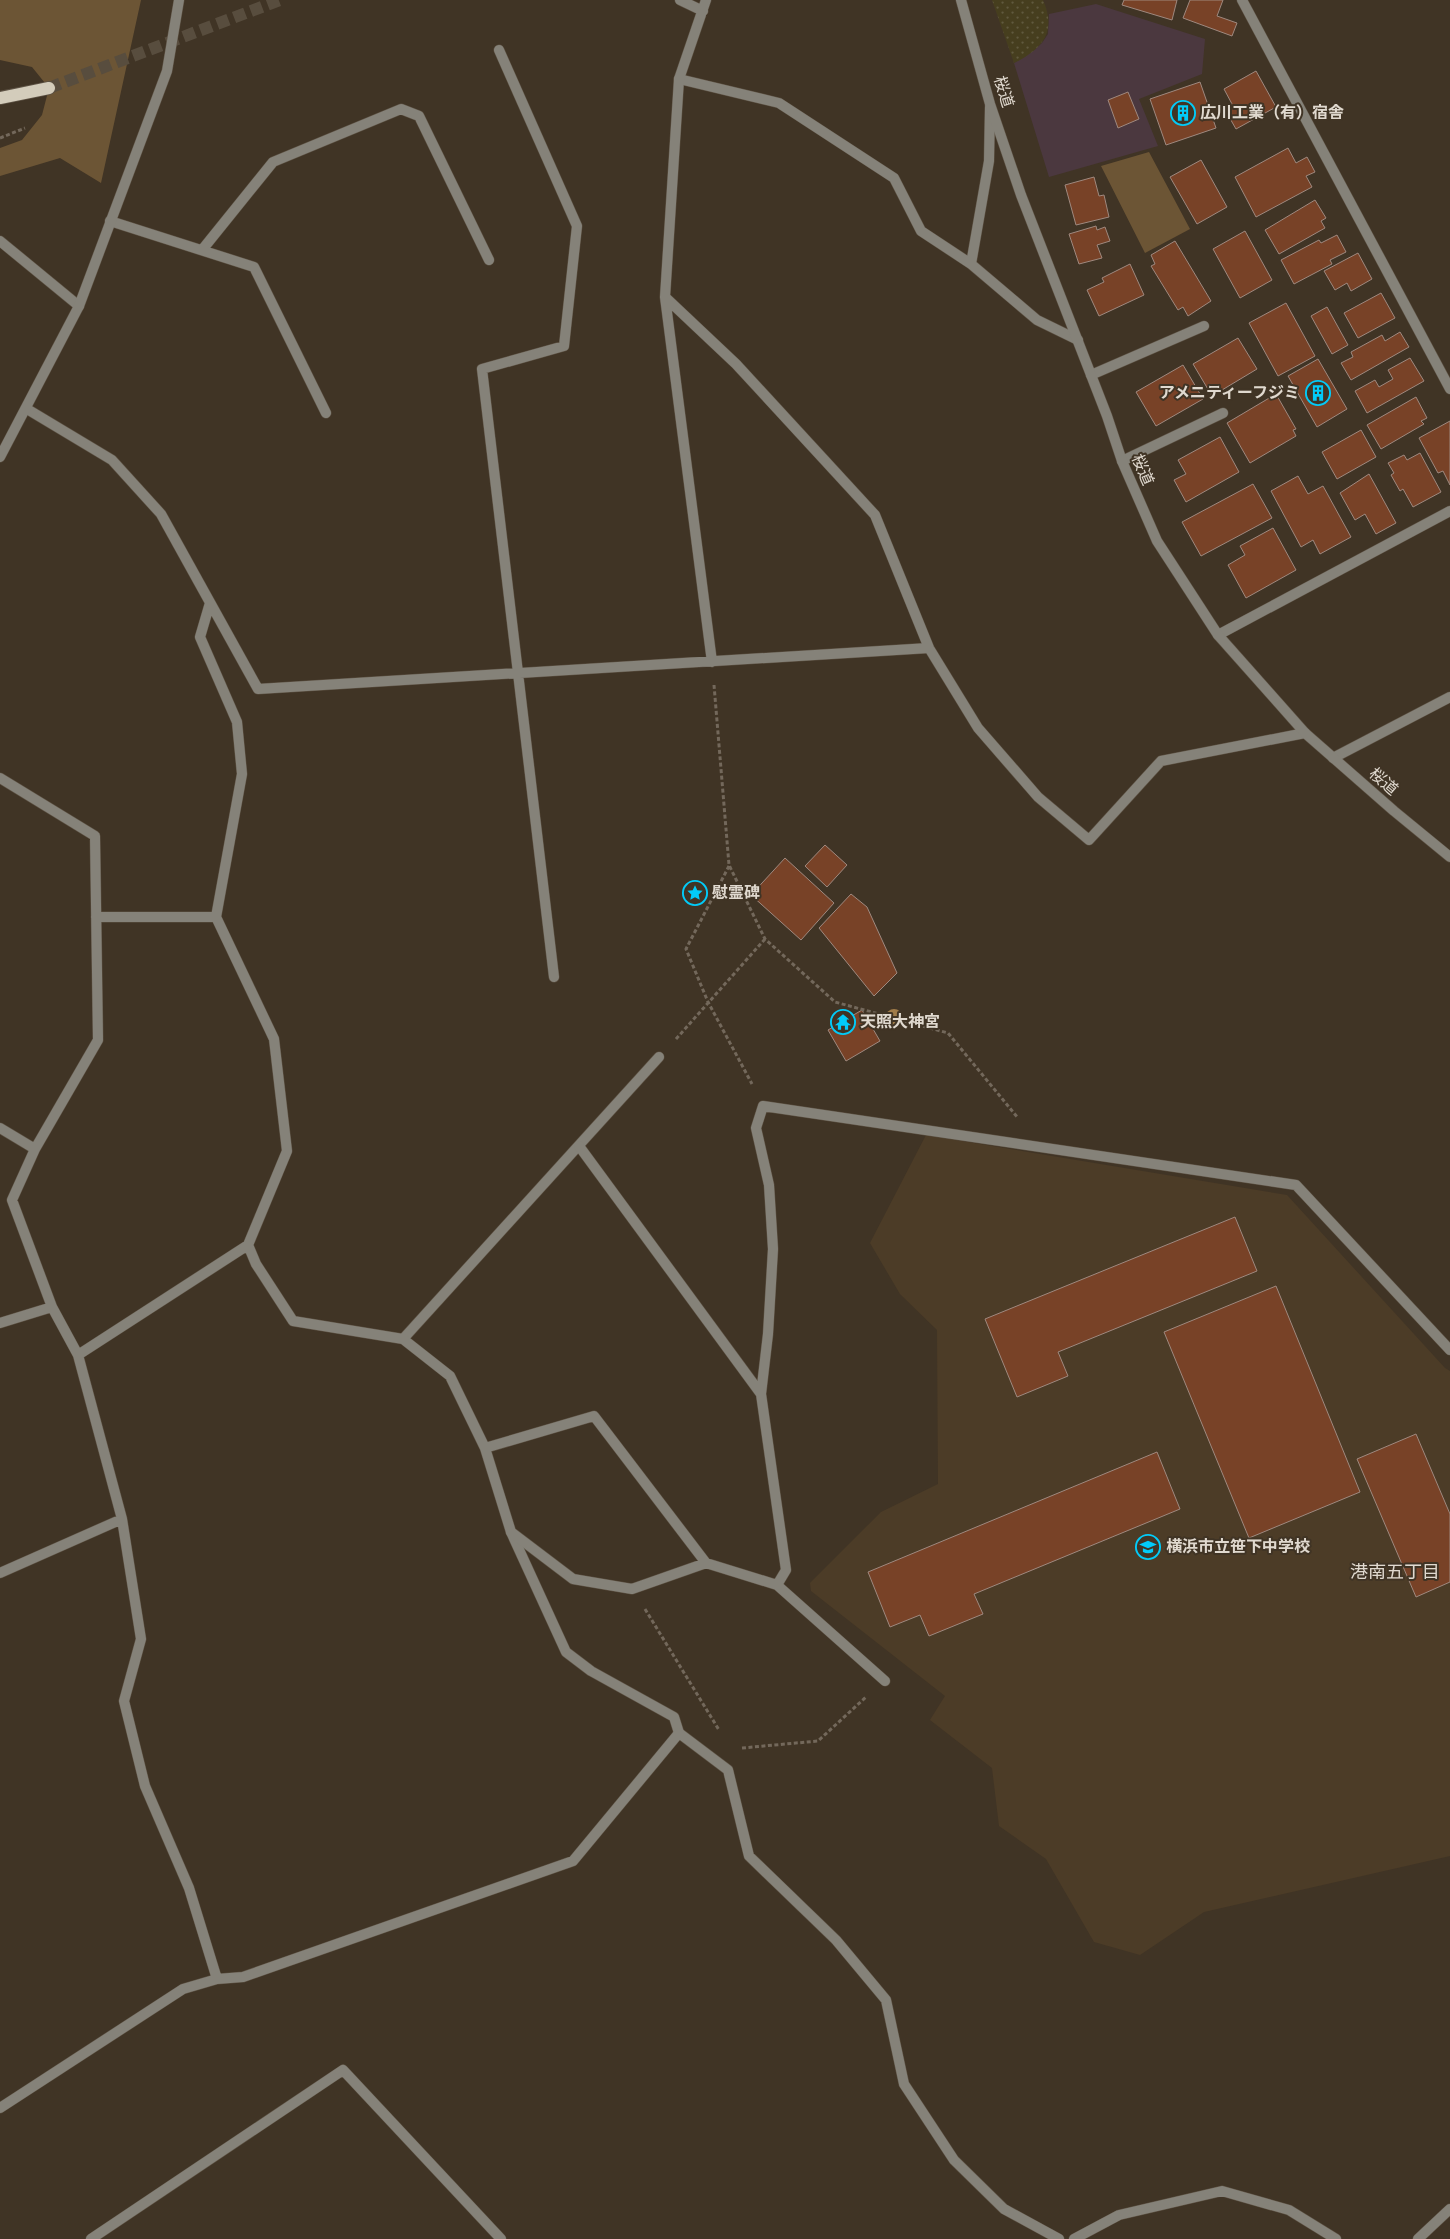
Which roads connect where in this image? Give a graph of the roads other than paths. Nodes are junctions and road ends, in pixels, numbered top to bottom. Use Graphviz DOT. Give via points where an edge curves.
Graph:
graph roads {
  1 [pos="179,0"];
  2 [pos="680,0"];
  3 [pos="706,0"];
  4 [pos="961,0"];
  5 [pos="1242,0"];
  6 [pos="703,10"];
  7 [pos="499,50"];
  8 [pos="679,79"];
  9 [pos="49,88"];
  10 [pos="0,98"];
  11 [pos="990,104"];
  12 [pos="110,222"];
  13 [pos="0,242"];
  14 [pos="202,250"];
  15 [pos="489,260"];
  16 [pos="971,264"];
  17 [pos="665,297"];
  18 [pos="79,306"];
  19 [pos="1204,326"];
  20 [pos="1078,340"];
  21 [pos="1091,375"];
  22 [pos="1450,389"];
  23 [pos="27,409"];
  24 [pos="326,413"];
  25 [pos="1223,413"];
  26 [pos="0,457"];
  27 [pos="1122,461"];
  28 [pos="1450,511"];
  29 [pos="210,603"];
  30 [pos="1218,635"];
  31 [pos="929,648"];
  32 [pos="712,662"];
  33 [pos="518,674"];
  34 [pos="1450,697"];
  35 [pos="1304,733"];
  36 [pos="1333,758"];
  37 [pos="0,778"];
  38 [pos="1450,857"];
  39 [pos="96,917"];
  40 [pos="216,917"];
  41 [pos="554,977"];
  42 [pos="659,1057"];
  43 [pos="0,1128"];
  44 [pos="579,1146"];
  45 [pos="35,1149"];
  46 [pos="248,1245"];
  47 [pos="52,1307"];
  48 [pos="0,1323"];
  49 [pos="403,1339"];
  50 [pos="1450,1350"];
  51 [pos="78,1355"];
  52 [pos="761,1394"];
  53 [pos="485,1448"];
  54 [pos="122,1520"];
  55 [pos="511,1532"];
  56 [pos="706,1562"];
  57 [pos="0,1573"];
  58 [pos="777,1585"];
  59 [pos="885,1681"];
  60 [pos="679,1733"];
  61 [pos="217,1979"];
  62 [pos="0,2108"];
  63 [pos="1450,2209"];
  64 [pos="92,2239"];
  65 [pos="501,2239"];
  66 [pos="1059,2239"];
  67 [pos="1074,2239"];
  68 [pos="1336,2239"];
  69 [pos="1418,2239"];
  1 -- 12 [label="street" via="167,71"];
  2 -- 6 [label="street"];
  3 -- 6 [label="street"];
  4 -- 11 [label="street, 桜道"];
  5 -- 22 [label="street"];
  6 -- 8 [label="street"];
  7 -- 33 [label="street" via="577,226 564,346 482,369"];
  8 -- 16 [label="street" via="779,103 894,178 921,232"];
  8 -- 17 [label="street"];
  9 -- 10 [label="main road"];
  11 -- 16 [label="street" via="989,161"];
  11 -- 20 [label="street, 桜道" via="1020,195"];
  12 -- 14 [label="street"];
  12 -- 18 [label="street"];
  13 -- 18 [label="street"];
  14 -- 15 [label="street" via="273,162 401,109 419,116"];
  14 -- 24 [label="street" via="254,267"];
  16 -- 20 [label="street" via="1036,320"];
  17 -- 31 [label="street" via="736,364 875,515"];
  17 -- 32 [label="street"];
  18 -- 23 [label="street"];
  19 -- 21 [label="street"];
  20 -- 21 [label="street, 桜道"];
  21 -- 27 [label="street, 桜道"];
  23 -- 26 [label="street"];
  23 -- 29 [label="street" via="112,460 160,514"];
  25 -- 27 [label="street"];
  27 -- 30 [label="street, 桜道" via="1157,542"];
  28 -- 30 [label="street"];
  29 -- 33 [label="street" via="258,689"];
  29 -- 40 [label="street" via="200,637 237,722 242,774"];
  30 -- 35 [label="street, 桜道"];
  31 -- 32 [label="street"];
  31 -- 35 [label="street" via="978,728 1038,797 1089,840 1161,761"];
  32 -- 33 [label="street"];
  33 -- 41 [label="street"];
  34 -- 36 [label="street"];
  35 -- 36 [label="street, 桜道"];
  36 -- 38 [label="street, 桜道"];
  37 -- 39 [label="street" via="95,836"];
  39 -- 40 [label="street"];
  39 -- 45 [label="street" via="98,1040"];
  40 -- 46 [label="street" via="274,1039 287,1151"];
  42 -- 44 [label="street"];
  43 -- 45 [label="street"];
  44 -- 49 [label="street"];
  44 -- 52 [label="street"];
  45 -- 47 [label="street" via="12,1200"];
  46 -- 49 [label="street" via="256,1264 293,1321"];
  46 -- 51 [label="street"];
  47 -- 48 [label="street"];
  47 -- 51 [label="street"];
  49 -- 53 [label="street" via="450,1376"];
  50 -- 52 [label="street" via="1296,1185 763,1106 756,1128 769,1185 773,1249"];
  51 -- 54 [label="street"];
  52 -- 58 [label="street" via="786,1570"];
  53 -- 55 [label="street"];
  53 -- 56 [label="street" via="594,1416"];
  54 -- 57 [label="street"];
  54 -- 61 [label="street" via="141,1639 124,1701 145,1786 189,1888"];
  55 -- 56 [label="street" via="573,1579 632,1589"];
  55 -- 60 [label="street" via="566,1652 591,1671 674,1717"];
  56 -- 58 [label="street"];
  58 -- 59 [label="street"];
  60 -- 61 [label="street" via="573,1861 243,1977"];
  60 -- 66 [label="street" via="728,1770 750,1856 836,1940 886,2000 904,2084 954,2160 1004,2209"];
  61 -- 62 [label="street" via="183,1989"];
  63 -- 69 [label="street"];
  64 -- 65 [label="street" via="343,2070"];
  67 -- 68 [label="street" via="1119,2215 1222,2191 1289,2210"];
}
